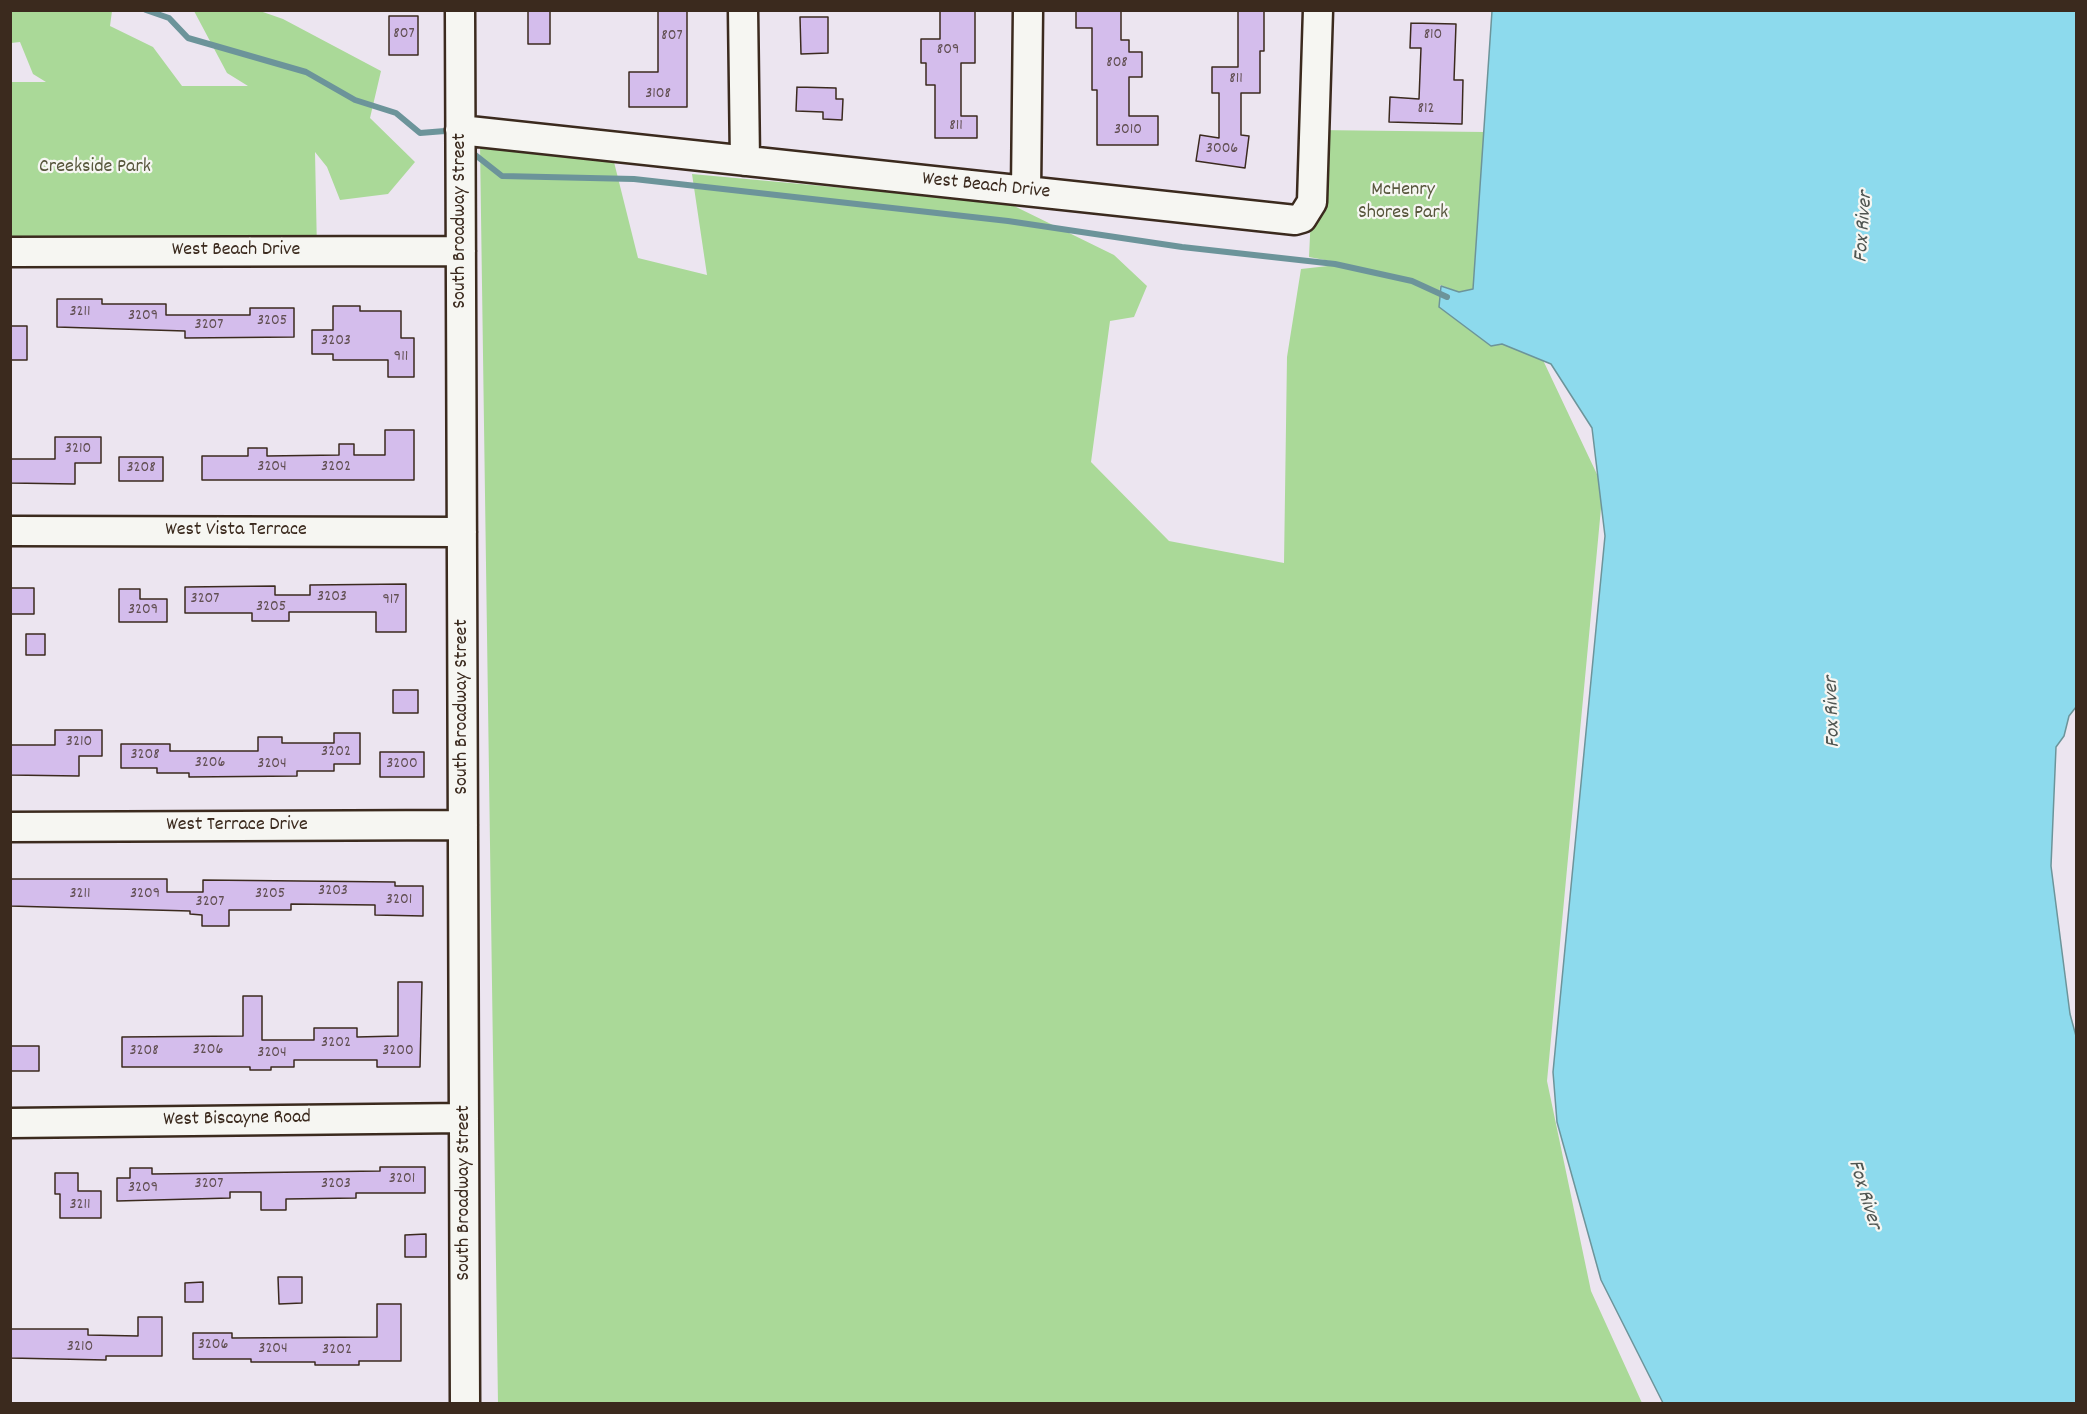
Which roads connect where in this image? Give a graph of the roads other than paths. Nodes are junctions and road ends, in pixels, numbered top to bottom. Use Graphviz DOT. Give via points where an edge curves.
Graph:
graph roads {
  1 [pos="460,10"];
  2 [pos="743,10"];
  3 [pos="1028,10"];
  4 [pos="1318,10"];
  5 [pos="460,130"];
  6 [pos="745,160"];
  7 [pos="1026,191"];
  8 [pos="461,251"];
  9 [pos="10,252"];
  10 [pos="10,531"];
  11 [pos="462,532"];
  12 [pos="463,825"];
  13 [pos="10,827"];
  14 [pos="464,1118"];
  15 [pos="10,1123"];
  16 [pos="465,1404"];
  1 -- 5 [label="street, South Broadway Street"];
  2 -- 6 [label="street"];
  3 -- 7 [label="street"];
  4 -- 7 [label="street, West Beach Drive" via="1312,202 1302,218"];
  5 -- 6 [label="street, West Beach Drive"];
  5 -- 8 [label="street, South Broadway Street"];
  6 -- 7 [label="street, West Beach Drive"];
  8 -- 9 [label="street, West Beach Drive"];
  8 -- 11 [label="street, South Broadway Street"];
  10 -- 11 [label="street, West Vista Terrace"];
  11 -- 12 [label="street, South Broadway Street"];
  12 -- 13 [label="street, West Terrace Drive"];
  12 -- 14 [label="street, South Broadway Street"];
  14 -- 15 [label="street, West Biscayne Road"];
  14 -- 16 [label="street, South Broadway Street"];
}
